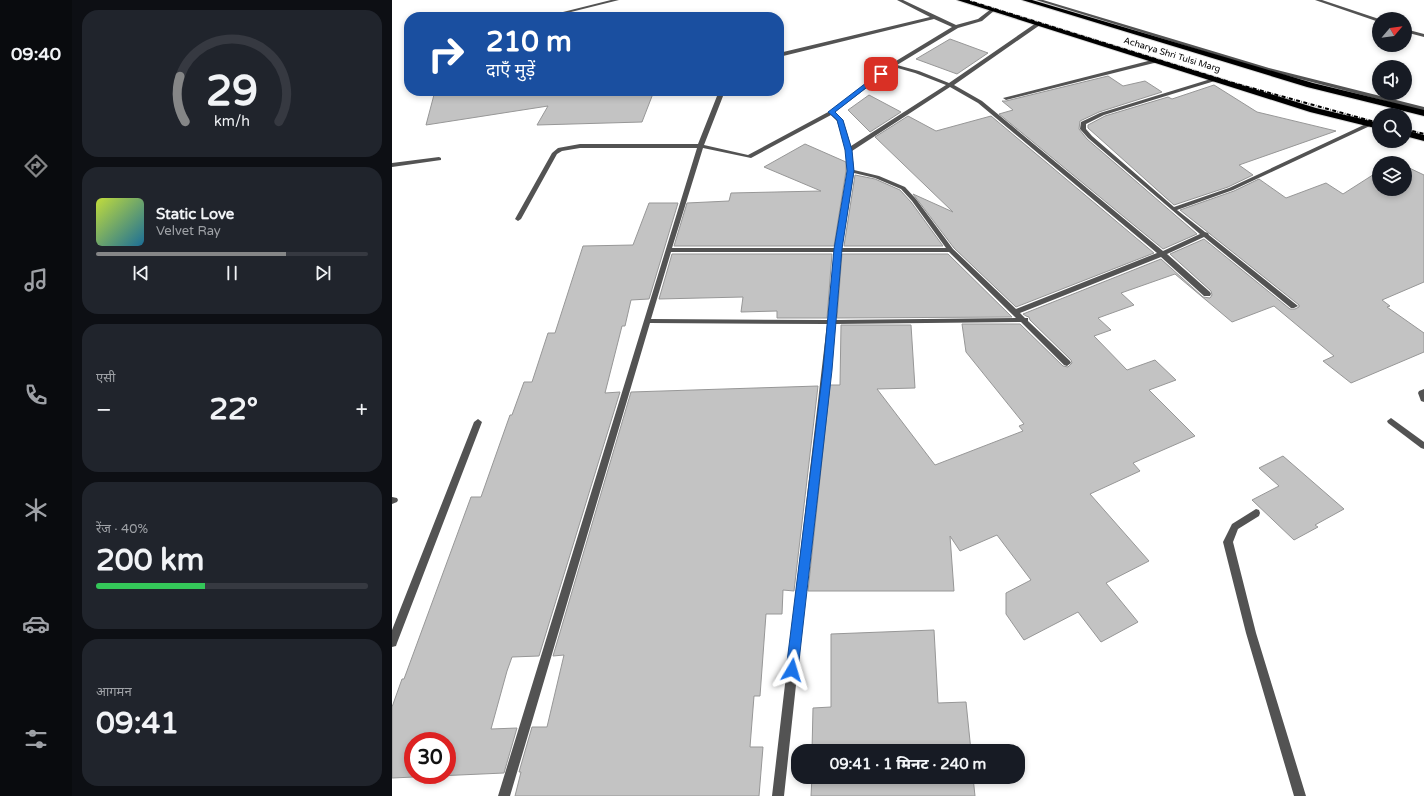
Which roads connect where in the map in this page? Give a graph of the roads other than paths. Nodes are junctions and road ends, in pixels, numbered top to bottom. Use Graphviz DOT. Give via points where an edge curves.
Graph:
graph roads {
  1 [pos="617,0"];
  2 [pos="899,0"];
  3 [pos="960,0"];
  4 [pos="1025,0"];
  5 [pos="1038,0"];
  6 [pos="1317,0"];
  7 [pos="993,10"];
  8 [pos="566,12"];
  9 [pos="935,17"];
  10 [pos="1372,19"];
  11 [pos="1038,24"];
  12 [pos="956,27"];
  13 [pos="1412,32"];
  14 [pos="1424,36"];
  15 [pos="784,53"];
  16 [pos="1156,60"];
  17 [pos="893,65"];
  18 [pos="1216,79"];
  19 [pos="950,85"];
  20 [pos="720,96"];
  21 [pos="1006,98"];
  22 [pos="1424,109"];
  23 [pos="832,112"];
  24 [pos="1424,114"];
  25 [pos="1370,124"];
  26 [pos="1412,135"];
  27 [pos="1424,138"];
  28 [pos="702,146"];
  29 [pos="848,150"];
  30 [pos="439,159"];
  31 [pos="392,165"];
  32 [pos="851,171"];
  33 [pos="1173,209"];
  34 [pos="518,219"];
  35 [pos="1206,234"];
  36 [pos="838,249"];
  37 [pos="668,250"];
  38 [pos="951,250"];
  39 [pos="1162,254"];
  40 [pos="1207,294"];
  41 [pos="1294,306"];
  42 [pos="1016,312"];
  43 [pos="1025,320"];
  44 [pos="647,321"];
  45 [pos="832,322"];
  46 [pos="1067,363"];
  47 [pos="1424,392"];
  48 [pos="1424,399"];
  49 [pos="1391,421"];
  50 [pos="478,422"];
  51 [pos="1424,446"];
  52 [pos="1256,514"];
  53 [pos="392,643"];
  54 [pos="504,796"];
  55 [pos="778,796"];
  56 [pos="1300,796"];
  1 -- 8 [label="street"];
  2 -- 9 [label="street"];
  3 -- 7 [label="highway, Acharya Shri Tulsi Marg"];
  4 -- 24 [label="highway, Acharya Shri Tulsi Marg" via="1310,85"];
  5 -- 22 [label="street" via="1267,69"];
  6 -- 10 [label="street"];
  7 -- 11 [label="highway, Acharya Shri Tulsi Marg"];
  7 -- 12 [label="street" via="980,20"];
  9 -- 12 [label="street"];
  9 -- 15 [label="street"];
  11 -- 16 [label="highway, Acharya Shri Tulsi Marg"];
  11 -- 19 [label="street"];
  12 -- 17 [label="street"];
  13 -- 14 [label="street"];
  16 -- 18 [label="highway, Acharya Shri Tulsi Marg"];
  16 -- 21 [label="street"];
  17 -- 19 [label="street"];
  17 -- 23 [label="street"];
  18 -- 25 [label="highway, Acharya Shri Tulsi Marg" via="1313,110"];
  18 -- 33 [label="street" via="1102,114 1083,123 1083,129 1090,137"];
  19 -- 29 [label="street"];
  19 -- 39 [label="street" via="980,102"];
  20 -- 28 [label="street"];
  23 -- 28 [label="street" via="749,157"];
  23 -- 29 [label="street" via="840,120"];
  25 -- 33 [label="street" via="1231,189"];
  26 -- 27 [label="highway"];
  28 -- 34 [label="street" via="580,146 560,150 555,153"];
  28 -- 37 [label="street"];
  29 -- 32 [label="street"];
  30 -- 31 [label="street"];
  32 -- 36 [label="street"];
  32 -- 38 [label="street" via="877,177 903,188"];
  33 -- 35 [label="street"];
  35 -- 39 [label="street"];
  35 -- 41 [label="street"];
  36 -- 37 [label="street"];
  36 -- 38 [label="street"];
  36 -- 45 [label="street"];
  37 -- 44 [label="street"];
  38 -- 42 [label="street"];
  39 -- 40 [label="street"];
  39 -- 42 [label="street"];
  42 -- 43 [label="street"];
  43 -- 45 [label="street"];
  43 -- 46 [label="street"];
  44 -- 45 [label="street"];
  44 -- 54 [label="street"];
  45 -- 55 [label="street"];
  47 -- 48 [label="street"];
  49 -- 51 [label="street"];
  50 -- 53 [label="street"];
  52 -- 56 [label="street" via="1235,527 1228,542 1251,633"];
}
